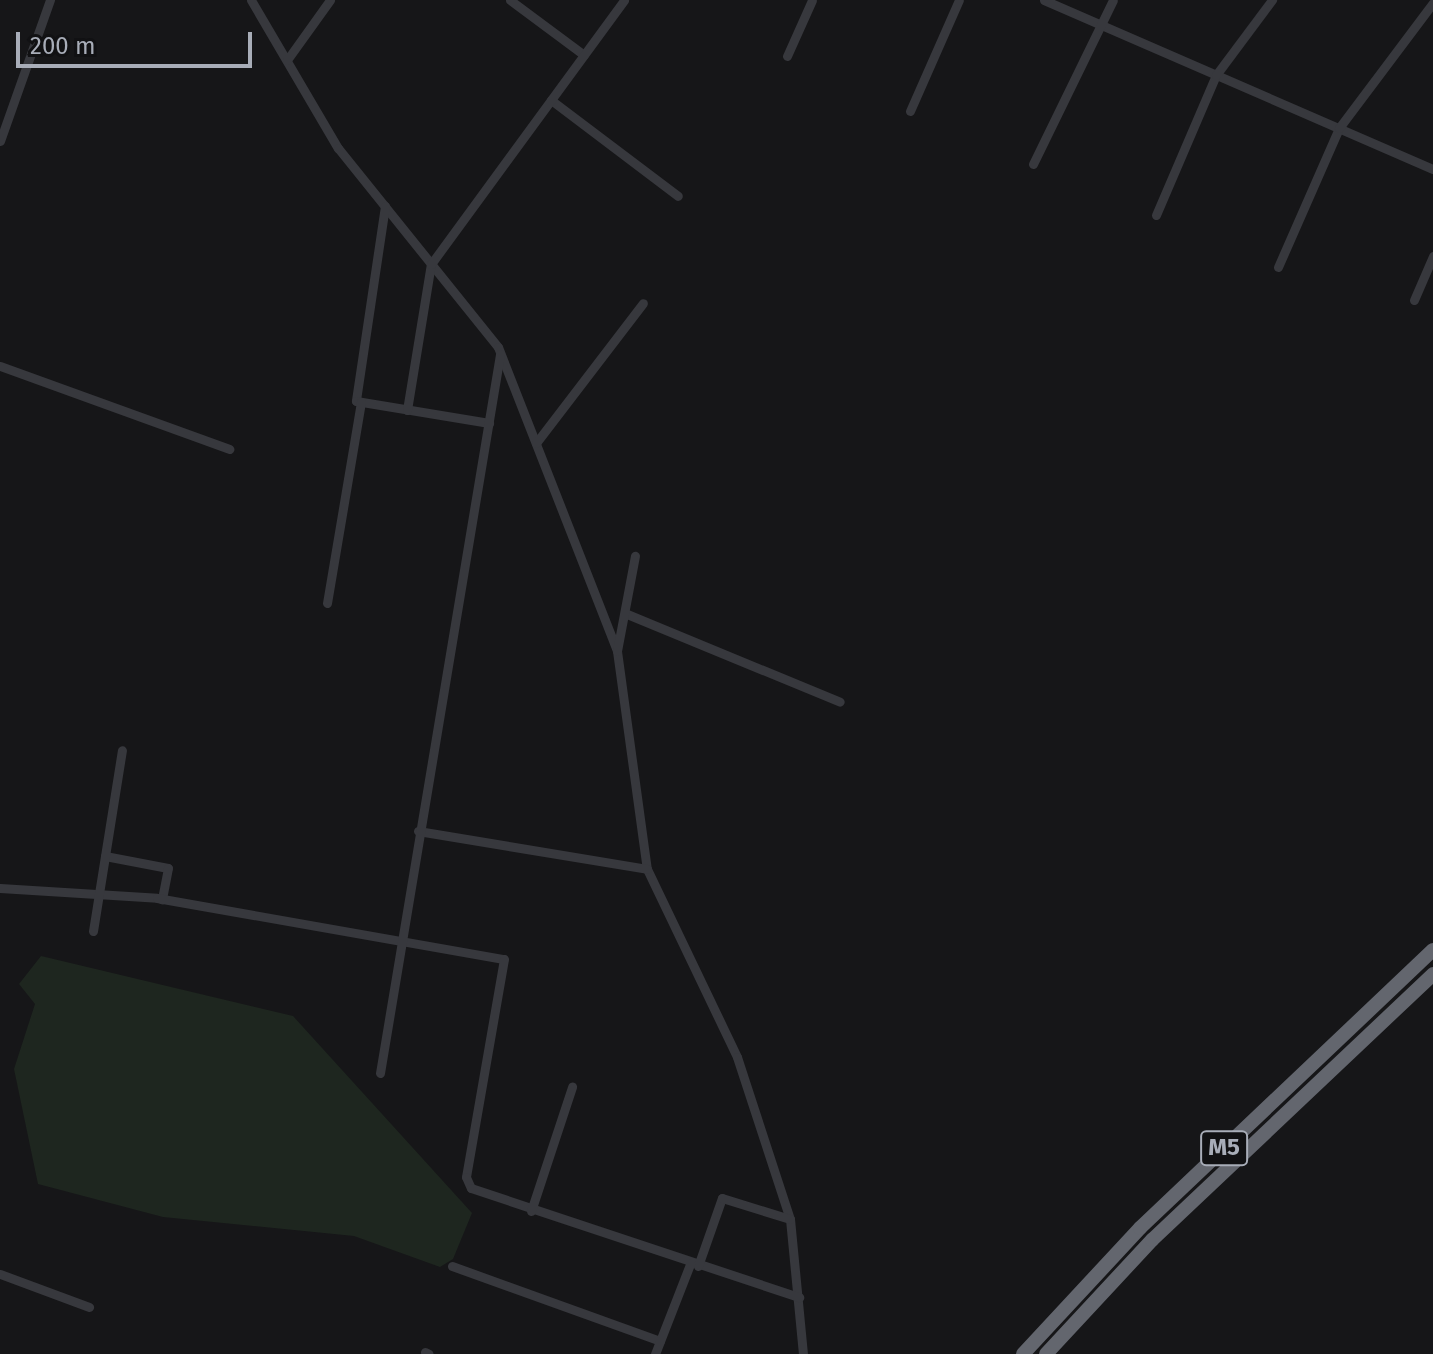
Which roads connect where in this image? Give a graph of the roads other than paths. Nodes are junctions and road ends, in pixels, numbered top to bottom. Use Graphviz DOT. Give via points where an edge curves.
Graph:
graph roads {
  1 [pos="50,0"];
  2 [pos="251,0"];
  3 [pos="330,0"];
  4 [pos="510,0"];
  5 [pos="624,0"];
  6 [pos="812,0"];
  7 [pos="959,0"];
  8 [pos="1044,0"];
  9 [pos="1113,0"];
  10 [pos="1272,0"];
  11 [pos="1433,3"];
  12 [pos="1096,23"];
  13 [pos="584,55"];
  14 [pos="787,56"];
  15 [pos="287,60"];
  16 [pos="1216,75"];
  17 [pos="551,100"];
  18 [pos="910,111"];
  19 [pos="1339,128"];
  20 [pos="0,141"];
  21 [pos="1033,164"];
  22 [pos="1433,169"];
  23 [pos="678,196"];
  24 [pos="385,206"];
  25 [pos="1156,215"];
  26 [pos="1433,256"];
  27 [pos="431,264"];
  28 [pos="1278,267"];
  29 [pos="1414,300"];
  30 [pos="643,303"];
  31 [pos="501,354"];
  32 [pos="0,366"];
  33 [pos="361,402"];
  34 [pos="407,410"];
  35 [pos="489,423"];
  36 [pos="536,443"];
  37 [pos="229,449"];
  38 [pos="635,556"];
  39 [pos="327,603"];
  40 [pos="627,614"];
  41 [pos="617,651"];
  42 [pos="840,702"];
  43 [pos="122,750"];
  44 [pos="418,831"];
  45 [pos="105,856"];
  46 [pos="647,869"];
  47 [pos="0,888"];
  48 [pos="99,893"];
  49 [pos="162,899"];
  50 [pos="93,931"];
  51 [pos="401,940"];
  52 [pos="1433,950"];
  53 [pos="1433,974"];
  54 [pos="380,1073"];
  55 [pos="572,1087"];
  56 [pos="531,1211"];
  57 [pos="790,1219"];
  58 [pos="694,1265"];
  59 [pos="452,1266"];
  60 [pos="0,1274"];
  61 [pos="799,1297"];
  62 [pos="89,1307"];
  63 [pos="660,1341"];
  64 [pos="655,1354"];
  65 [pos="803,1354"];
  66 [pos="1023,1354"];
  67 [pos="1046,1354"];
  1 -- 20 [label="street"];
  2 -- 15 [label="street"];
  3 -- 15 [label="street"];
  4 -- 13 [label="street"];
  5 -- 13 [label="street"];
  6 -- 14 [label="street"];
  7 -- 18 [label="street"];
  8 -- 12 [label="street"];
  9 -- 12 [label="street"];
  10 -- 16 [label="street"];
  11 -- 19 [label="street"];
  12 -- 16 [label="street"];
  12 -- 21 [label="street"];
  13 -- 17 [label="street"];
  15 -- 24 [label="street" via="338,148"];
  16 -- 19 [label="street"];
  16 -- 25 [label="street"];
  17 -- 23 [label="street"];
  17 -- 27 [label="street"];
  19 -- 22 [label="street"];
  19 -- 28 [label="street"];
  24 -- 27 [label="street"];
  24 -- 33 [label="street"];
  26 -- 29 [label="street"];
  27 -- 31 [label="street"];
  27 -- 34 [label="street"];
  30 -- 36 [label="street"];
  31 -- 35 [label="street"];
  31 -- 36 [label="street"];
  32 -- 37 [label="street"];
  33 -- 34 [label="street"];
  33 -- 39 [label="street"];
  34 -- 35 [label="street"];
  35 -- 44 [label="street"];
  36 -- 41 [label="street"];
  38 -- 40 [label="street"];
  40 -- 41 [label="street"];
  40 -- 42 [label="street"];
  41 -- 46 [label="street"];
  43 -- 45 [label="street"];
  44 -- 46 [label="street"];
  44 -- 51 [label="street"];
  45 -- 48 [label="street"];
  45 -- 49 [label="street" via="168,868"];
  46 -- 57 [label="street" via="737,1057"];
  47 -- 48 [label="street"];
  48 -- 49 [label="street"];
  48 -- 50 [label="street"];
  49 -- 51 [label="street"];
  51 -- 54 [label="street"];
  51 -- 56 [label="street" via="504,959 466,1177 476,1193"];
  52 -- 66 [label="highway, M5" via="1140,1228"];
  53 -- 67 [label="highway, M5" via="1173,1220"];
  55 -- 56 [label="street"];
  56 -- 58 [label="street"];
  57 -- 58 [label="street" via="722,1198"];
  57 -- 61 [label="street"];
  58 -- 61 [label="street"];
  58 -- 63 [label="street"];
  59 -- 63 [label="street"];
  60 -- 62 [label="street"];
  61 -- 65 [label="street"];
  63 -- 64 [label="street"];
}
